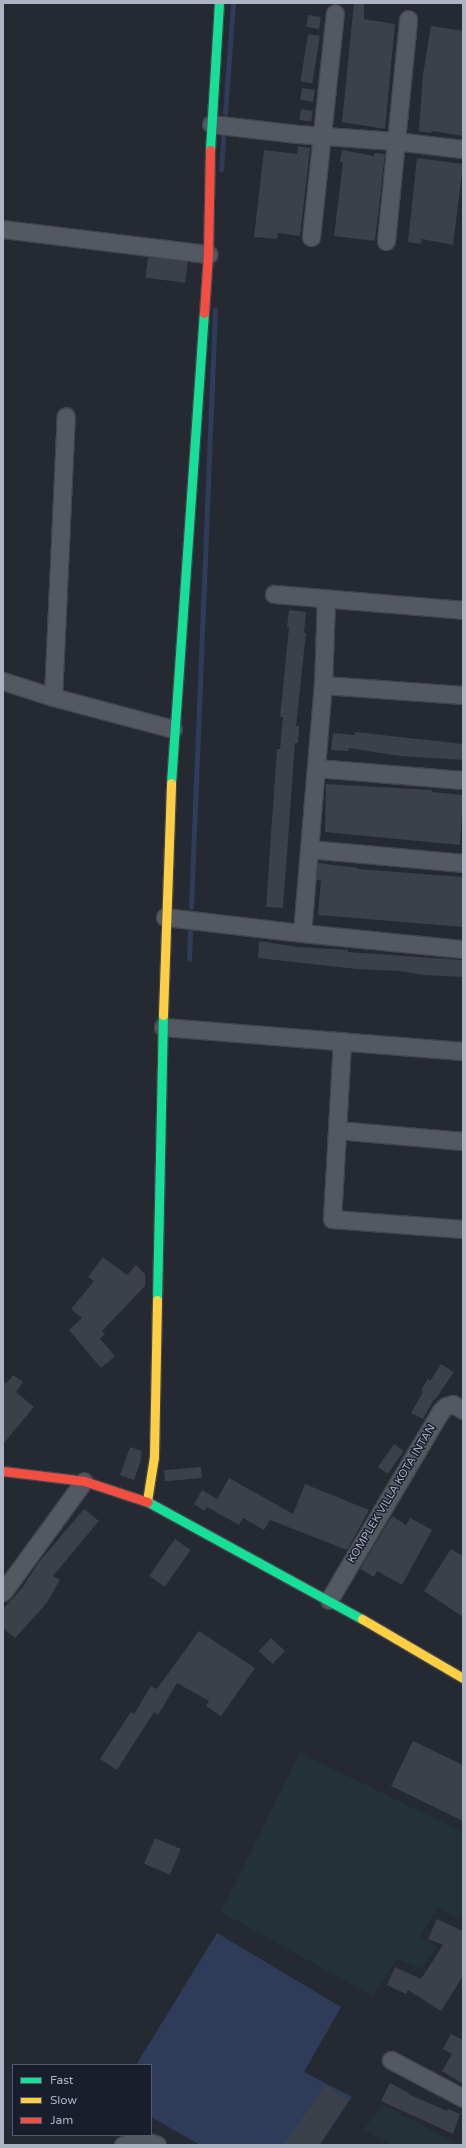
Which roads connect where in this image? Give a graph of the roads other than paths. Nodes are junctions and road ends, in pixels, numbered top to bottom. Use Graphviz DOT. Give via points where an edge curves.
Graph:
graph roads {
  1 [pos="219,3"];
  2 [pos="335,13"];
  3 [pos="408,20"];
  4 [pos="212,124"];
  5 [pos="322,136"];
  6 [pos="395,141"];
  7 [pos="463,149"];
  8 [pos="3,229"];
  9 [pos="311,237"];
  10 [pos="386,241"];
  11 [pos="208,254"];
  12 [pos="66,416"];
  13 [pos="274,594"];
  14 [pos="326,599"];
  15 [pos="463,610"];
  16 [pos="3,681"];
  17 [pos="323,685"];
  18 [pos="463,695"];
  19 [pos="53,697"];
  20 [pos="174,730"];
  21 [pos="316,768"];
  22 [pos="463,780"];
  23 [pos="309,849"];
  24 [pos="463,863"];
  25 [pos="165,916"];
  26 [pos="302,933"];
  27 [pos="463,949"];
  28 [pos="163,1027"];
  29 [pos="342,1041"];
  30 [pos="463,1051"];
  31 [pos="337,1130"];
  32 [pos="463,1141"];
  33 [pos="463,1229"];
  34 [pos="463,1410"];
  35 [pos="3,1471"];
  36 [pos="84,1481"];
  37 [pos="147,1501"];
  38 [pos="3,1592"];
  39 [pos="329,1600"];
  40 [pos="463,1678"];
  41 [pos="391,2060"];
  42 [pos="463,2098"];
  43 [pos="123,2145"];
  44 [pos="157,2145"];
  1 -- 4 [label="street"];
  2 -- 5 [label="street"];
  3 -- 6 [label="street"];
  4 -- 5 [label="street"];
  4 -- 11 [label="street"];
  5 -- 6 [label="street"];
  5 -- 9 [label="street"];
  6 -- 7 [label="street"];
  6 -- 10 [label="street"];
  8 -- 11 [label="street"];
  11 -- 20 [label="street"];
  12 -- 19 [label="street"];
  13 -- 14 [label="street"];
  14 -- 15 [label="street"];
  14 -- 17 [label="street"];
  16 -- 19 [label="street"];
  17 -- 18 [label="street"];
  17 -- 21 [label="street"];
  19 -- 20 [label="street"];
  20 -- 25 [label="street"];
  21 -- 22 [label="street"];
  21 -- 23 [label="street"];
  23 -- 24 [label="street"];
  23 -- 26 [label="street"];
  25 -- 26 [label="street"];
  25 -- 28 [label="street"];
  26 -- 27 [label="street"];
  28 -- 29 [label="street"];
  28 -- 37 [label="street" via="154,1457"];
  29 -- 30 [label="street"];
  29 -- 31 [label="street"];
  31 -- 32 [label="street"];
  31 -- 33 [label="street" via="332,1219"];
  34 -- 39 [label="street, KOMPLEK VILLA KOTA INTAN" via="453,1404 440,1412"];
  35 -- 36 [label="street"];
  36 -- 37 [label="street"];
  36 -- 38 [label="street"];
  37 -- 39 [label="street"];
  39 -- 40 [label="street"];
  41 -- 42 [label="street"];
  43 -- 44 [label="street" via="140,2139"];
}
